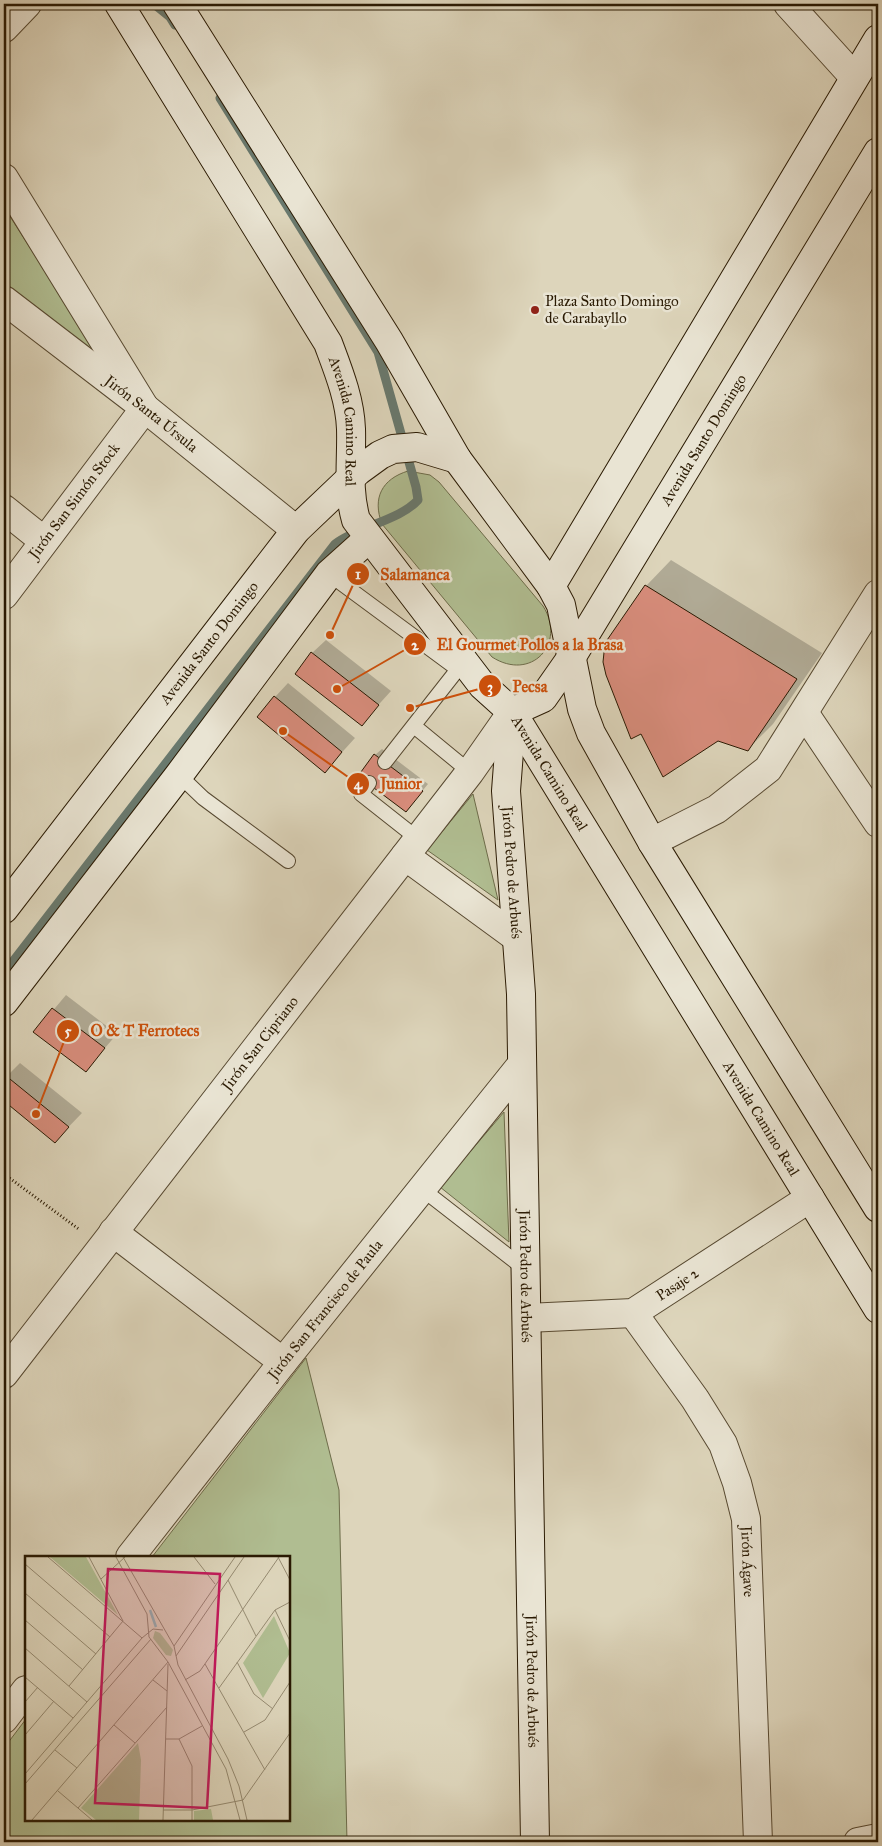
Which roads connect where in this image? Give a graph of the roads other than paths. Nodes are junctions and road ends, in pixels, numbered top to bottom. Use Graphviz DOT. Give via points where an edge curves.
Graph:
graph roads {
  1 [pos="27,4"];
  2 [pos="119,4"];
  3 [pos="177,4"];
  4 [pos="788,4"];
  5 [pos="4,28"];
  6 [pos="878,39"];
  7 [pos="854,77"];
  8 [pos="878,152"];
  9 [pos="4,178"];
  10 [pos="11,214"];
  11 [pos="4,300"];
  12 [pos="145,408"];
  13 [pos="457,459"];
  14 [pos="349,482"];
  15 [pos="4,510"];
  16 [pos="296,530"];
  17 [pos="368,539"];
  18 [pos="44,541"];
  19 [pos="329,574"];
  20 [pos="551,586"];
  21 [pos="878,594"];
  22 [pos="4,595"];
  23 [pos="571,658"];
  24 [pos="458,669"];
  25 [pos="482,685"];
  26 [pos="512,712"];
  27 [pos="805,714"];
  28 [pos="414,726"];
  29 [pos="385,762"];
  30 [pos="470,772"];
  31 [pos="179,775"];
  32 [pos="369,783"];
  33 [pos="878,823"];
  34 [pos="652,842"];
  35 [pos="411,847"];
  36 [pos="288,861"];
  37 [pos="4,910"];
  38 [pos="517,938"];
  39 [pos="4,1002"];
  40 [pos="522,1064"];
  41 [pos="422,1188"];
  42 [pos="810,1198"];
  43 [pos="878,1208"];
  44 [pos="108,1240"];
  45 [pos="526,1269"];
  46 [pos="878,1309"];
  47 [pos="633,1312"];
  48 [pos="526,1318"];
  49 [pos="283,1362"];
  50 [pos="4,1374"];
  51 [pos="131,1556"];
  52 [pos="25,1691"];
  53 [pos="4,1719"];
  54 [pos="878,1838"];
  55 [pos="535,1842"];
  56 [pos="758,1842"];
  57 [pos="858,1842"];
  1 -- 5 [label="street"];
  2 -- 14 [label="street, Avenida Camino Real" via="328,343 342,382 351,427"];
  3 -- 13 [label="street" via="389,341"];
  4 -- 7 [label="street"];
  6 -- 7 [label="street"];
  7 -- 20 [label="street"];
  8 -- 23 [label="street, Avenida Santo Domingo"];
  9 -- 10 [label="street"];
  10 -- 12 [label="street"];
  11 -- 12 [label="street, Jirón Santa Úrsula"];
  12 -- 16 [label="street, Jirón Santa Úrsula"];
  12 -- 18 [label="street, Jirón San Simón Stock"];
  13 -- 14 [label="street, Avenida Santo Domingo" via="430,450 405,447 380,455"];
  13 -- 20 [label="street"];
  14 -- 16 [label="street, Avenida Santo Domingo"];
  14 -- 17 [label="street, Avenida Camino Real" via="356,520"];
  15 -- 18 [label="street"];
  16 -- 37 [label="street, Avenida Santo Domingo"];
  17 -- 19 [label="street"];
  17 -- 25 [label="street, Avenida Camino Real"];
  18 -- 22 [label="street, Jirón San Simón Stock"];
  19 -- 24 [label="lane"];
  19 -- 31 [label="street"];
  20 -- 23 [label="street" via="561,605"];
  21 -- 27 [label="street"];
  23 -- 26 [label="street, Avenida Santo Domingo" via="543,698"];
  23 -- 34 [label="street" via="582,709 591,733"];
  24 -- 25 [label="lane"];
  24 -- 28 [label="lane"];
  25 -- 26 [label="street, Avenida Camino Real"];
  26 -- 30 [label="street, Jirón San Cipriano"];
  26 -- 38 [label="street, Jirón Pedro de Arbués" via="506,791"];
  26 -- 42 [label="street, Avenida Camino Real"];
  27 -- 33 [label="street"];
  27 -- 34 [label="street" via="768,769 717,809"];
  28 -- 29 [label="lane"];
  28 -- 30 [label="lane"];
  30 -- 35 [label="street, Jirón San Cipriano"];
  31 -- 36 [label="lane" via="203,798"];
  31 -- 39 [label="street"];
  32 -- 35 [label="lane" via="361,794"];
  34 -- 43 [label="street"];
  35 -- 38 [label="street"];
  35 -- 44 [label="street, Jirón San Cipriano"];
  38 -- 40 [label="street, Jirón Pedro de Arbués"];
  40 -- 41 [label="street, Jirón San Francisco de Paula"];
  40 -- 45 [label="street, Jirón Pedro de Arbués"];
  41 -- 45 [label="lane"];
  41 -- 49 [label="street, Jirón San Francisco de Paula"];
  42 -- 46 [label="street, Avenida Camino Real"];
  42 -- 47 [label="street, Pasaje 2"];
  44 -- 49 [label="street"];
  44 -- 50 [label="street, Jirón San Cipriano"];
  45 -- 48 [label="street, Jirón Pedro de Arbués"];
  47 -- 48 [label="street, Pasaje 2"];
  47 -- 56 [label="street, Jirón Ágave" via="723,1444 746,1519"];
  48 -- 55 [label="street, Jirón Pedro de Arbués"];
  49 -- 51 [label="street, Jirón San Francisco de Paula"];
  52 -- 53 [label="street"];
  54 -- 57 [label="street"];
}
